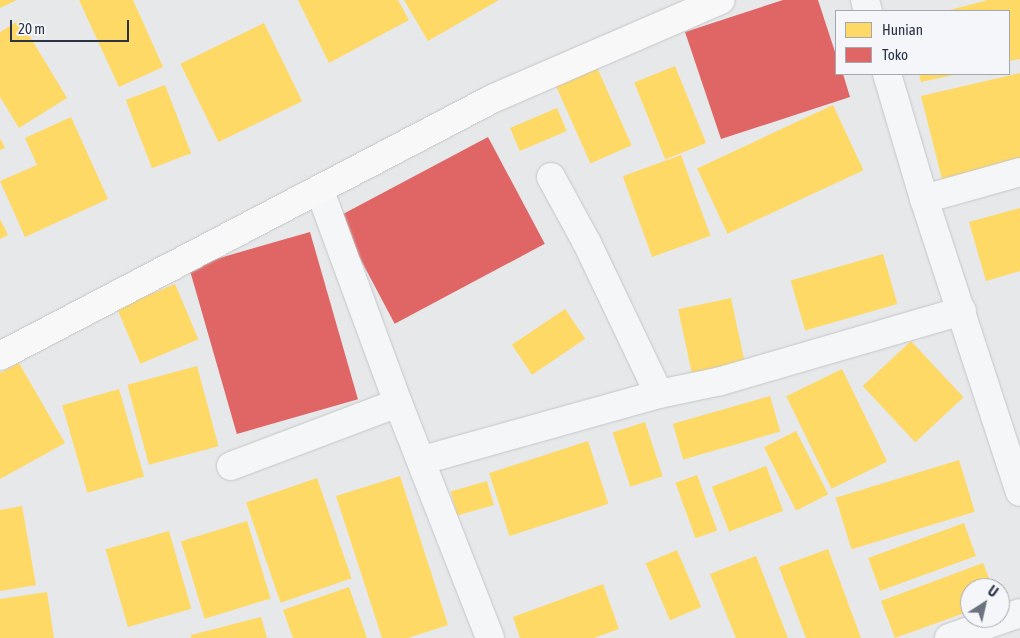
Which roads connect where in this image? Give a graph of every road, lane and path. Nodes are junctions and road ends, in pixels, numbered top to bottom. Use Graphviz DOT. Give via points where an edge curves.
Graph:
graph roads {
  1 [pos="721,0"];
  2 [pos="886,75"];
  3 [pos="1020,172"];
  4 [pos="551,177"];
  5 [pos="320,191"];
  6 [pos="924,199"];
  7 [pos="962,311"];
  8 [pos="0,356"];
  9 [pos="659,394"];
  10 [pos="398,403"];
  11 [pos="423,460"];
  12 [pos="232,466"];
  13 [pos="1020,492"];
  14 [pos="1020,613"];
  15 [pos="483,636"];
  16 [pos="949,638"];
  1 -- 5 [label="street" via="494,98"];
  2 -- 6 [label="street"];
  3 -- 6 [label="street"];
  4 -- 9 [label="street" via="587,243"];
  5 -- 8 [label="street"];
  5 -- 10 [label="street"];
  6 -- 7 [label="street"];
  7 -- 9 [label="street" via="721,381"];
  7 -- 13 [label="street"];
  9 -- 11 [label="street"];
  10 -- 11 [label="street"];
  10 -- 12 [label="street"];
  11 -- 15 [label="street"];
  14 -- 16 [label="street"];
}
